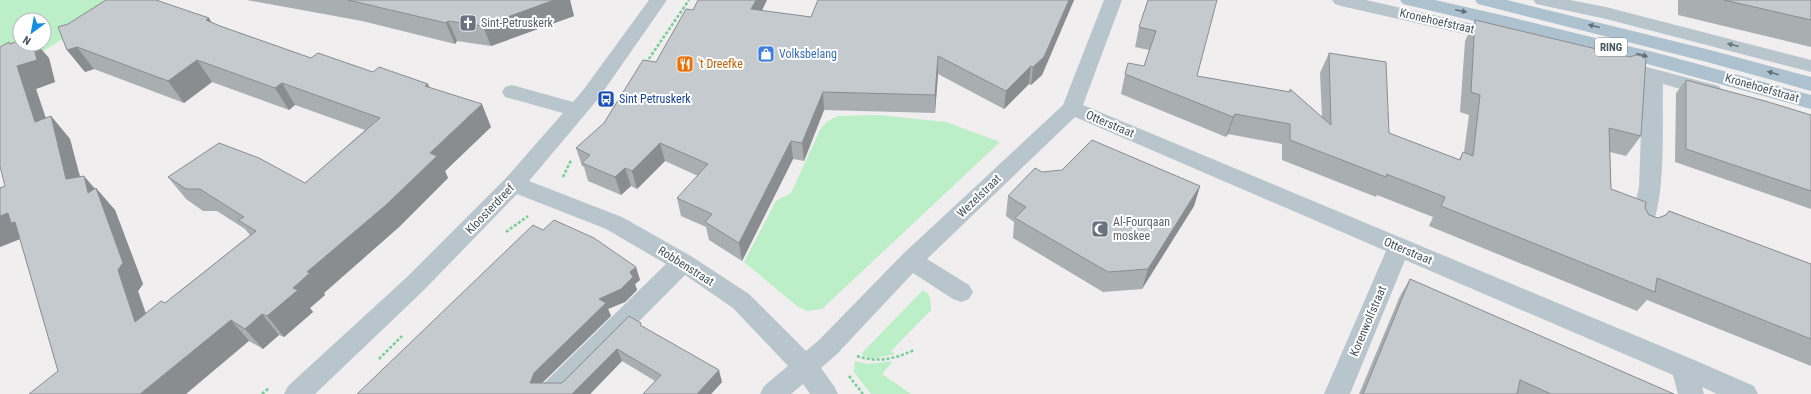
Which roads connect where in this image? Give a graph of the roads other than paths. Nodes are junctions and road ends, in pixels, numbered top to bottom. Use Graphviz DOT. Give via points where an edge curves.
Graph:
graph roads {
  1 [pos="658,0"];
  2 [pos="1113,0"];
  3 [pos="1341,0"];
  4 [pos="1409,0"];
  5 [pos="1484,0"];
  6 [pos="1542,0"];
  7 [pos="1606,6"];
  8 [pos="1811,66"];
  9 [pos="1653,75"];
  10 [pos="1811,84"];
  11 [pos="512,92"];
  12 [pos="1811,102"];
  13 [pos="1072,108"];
  14 [pos="578,110"];
  15 [pos="1811,119"];
  16 [pos="514,184"];
  17 [pos="1641,226"];
  18 [pos="1399,247"];
  19 [pos="911,260"];
  20 [pos="683,262"];
  21 [pos="961,292"];
  22 [pos="805,367"];
  23 [pos="1683,367"];
  24 [pos="297,394"];
  25 [pos="550,394"];
  26 [pos="773,394"];
  27 [pos="825,394"];
  28 [pos="1337,394"];
  29 [pos="1692,394"];
  30 [pos="1745,394"];
  1 -- 14 [label="street, Kloosterdreef"];
  2 -- 13 [label="street, Wezelstraat"];
  3 -- 9 [label="street, Kronehoefstraat" via="1538,44"];
  4 -- 12 [label="main road, Kronehoefstraat / RING, one-way" via="1592,42"];
  10 -- 5 [label="main road, Kronehoefstraat / RING, one-way" via="1703,54"];
  6 -- 7 [label="street"];
  8 -- 7 [label="street, one-way"];
  9 -- 15 [label="street, Kronehoefstraat"];
  9 -- 17 [label="street" via="1650,187"];
  11 -- 14 [label="street"];
  13 -- 18 [label="street, Otterstraat"];
  13 -- 19 [label="street, Wezelstraat"];
  14 -- 16 [label="street, Kloosterdreef"];
  16 -- 20 [label="street, Robbenstraat" via="614,223"];
  16 -- 24 [label="street, Kloosterdreef" via="415,284"];
  18 -- 23 [label="street, Otterstraat"];
  18 -- 28 [label="street, Korenwolfstraat"];
  19 -- 21 [label="street"];
  19 -- 22 [label="street, Wezelstraat" via="828,347"];
  20 -- 22 [label="street, Robbenstraat" via="742,301"];
  20 -- 25 [label="street"];
  22 -- 26 [label="street, Wezelstraat"];
  22 -- 27 [label="street, Robbenstraat"];
  23 -- 29 [label="street"];
  23 -- 30 [label="street, Otterstraat"];
}
